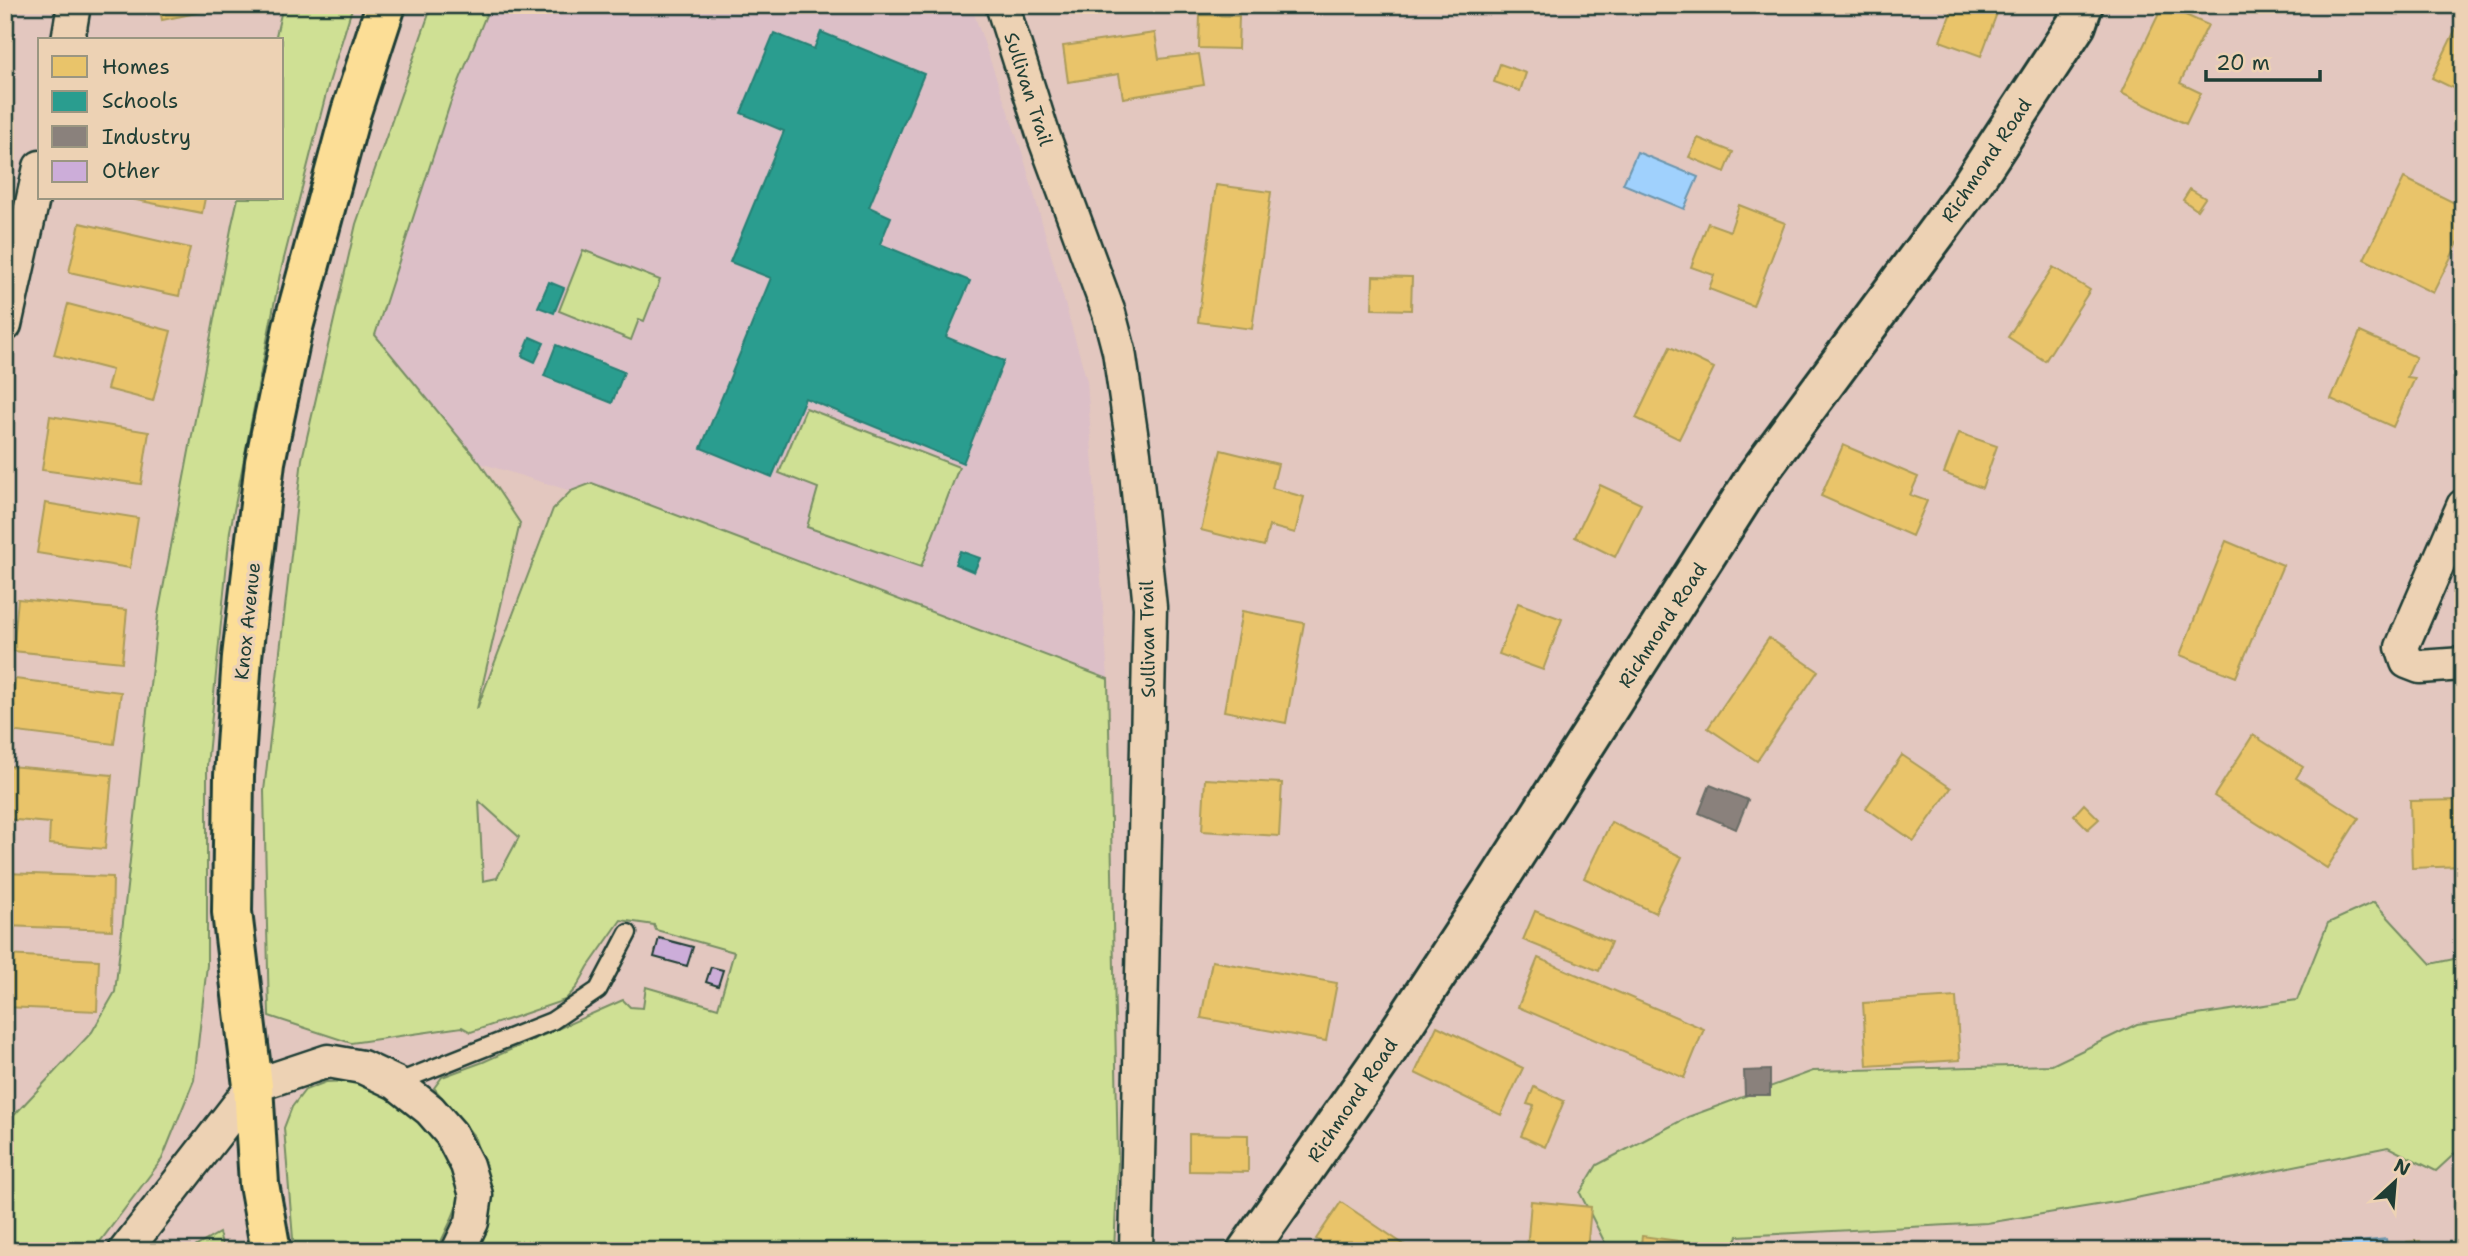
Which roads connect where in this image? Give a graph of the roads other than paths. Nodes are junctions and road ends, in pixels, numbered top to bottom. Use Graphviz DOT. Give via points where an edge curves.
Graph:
graph roads {
  1 [pos="74,5"];
  2 [pos="386,5"];
  3 [pos="1002,5"];
  4 [pos="2083,5"];
  5 [pos="68,38"];
  6 [pos="38,176"];
  7 [pos="5,325"];
  8 [pos="2463,506"];
  9 [pos="2463,664"];
  10 [pos="628,933"];
  11 [pos="396,1083"];
  12 [pos="253,1086"];
  13 [pos="125,1251"];
  14 [pos="271,1251"];
  15 [pos="458,1251"];
  16 [pos="1136,1251"];
  17 [pos="1247,1251"];
  1 -- 5 [label="street"];
  2 -- 12 [label="main road, Knox Avenue" via="313,249 265,462 242,657 234,776 232,912"];
  3 -- 16 [label="street, Sullivan Trail" via="1044,137 1109,313 1135,453 1150,607"];
  4 -- 17 [label="street, Richmond Road" via="2076,25 1968,190 1757,475 1380,1061"];
  6 -- 7 [label="street"];
  8 -- 9 [label="street" via="2402,647 2407,662 2420,667"];
  10 -- 11 [label="lane" via="598,990 552,1021"];
  11 -- 12 [label="street" via="362,1068 328,1061"];
  11 -- 15 [label="street" via="452,1134 467,1165 475,1195 472,1222"];
  12 -- 13 [label="street"];
  12 -- 14 [label="main road, Knox Avenue" via="259,1184"];
}
